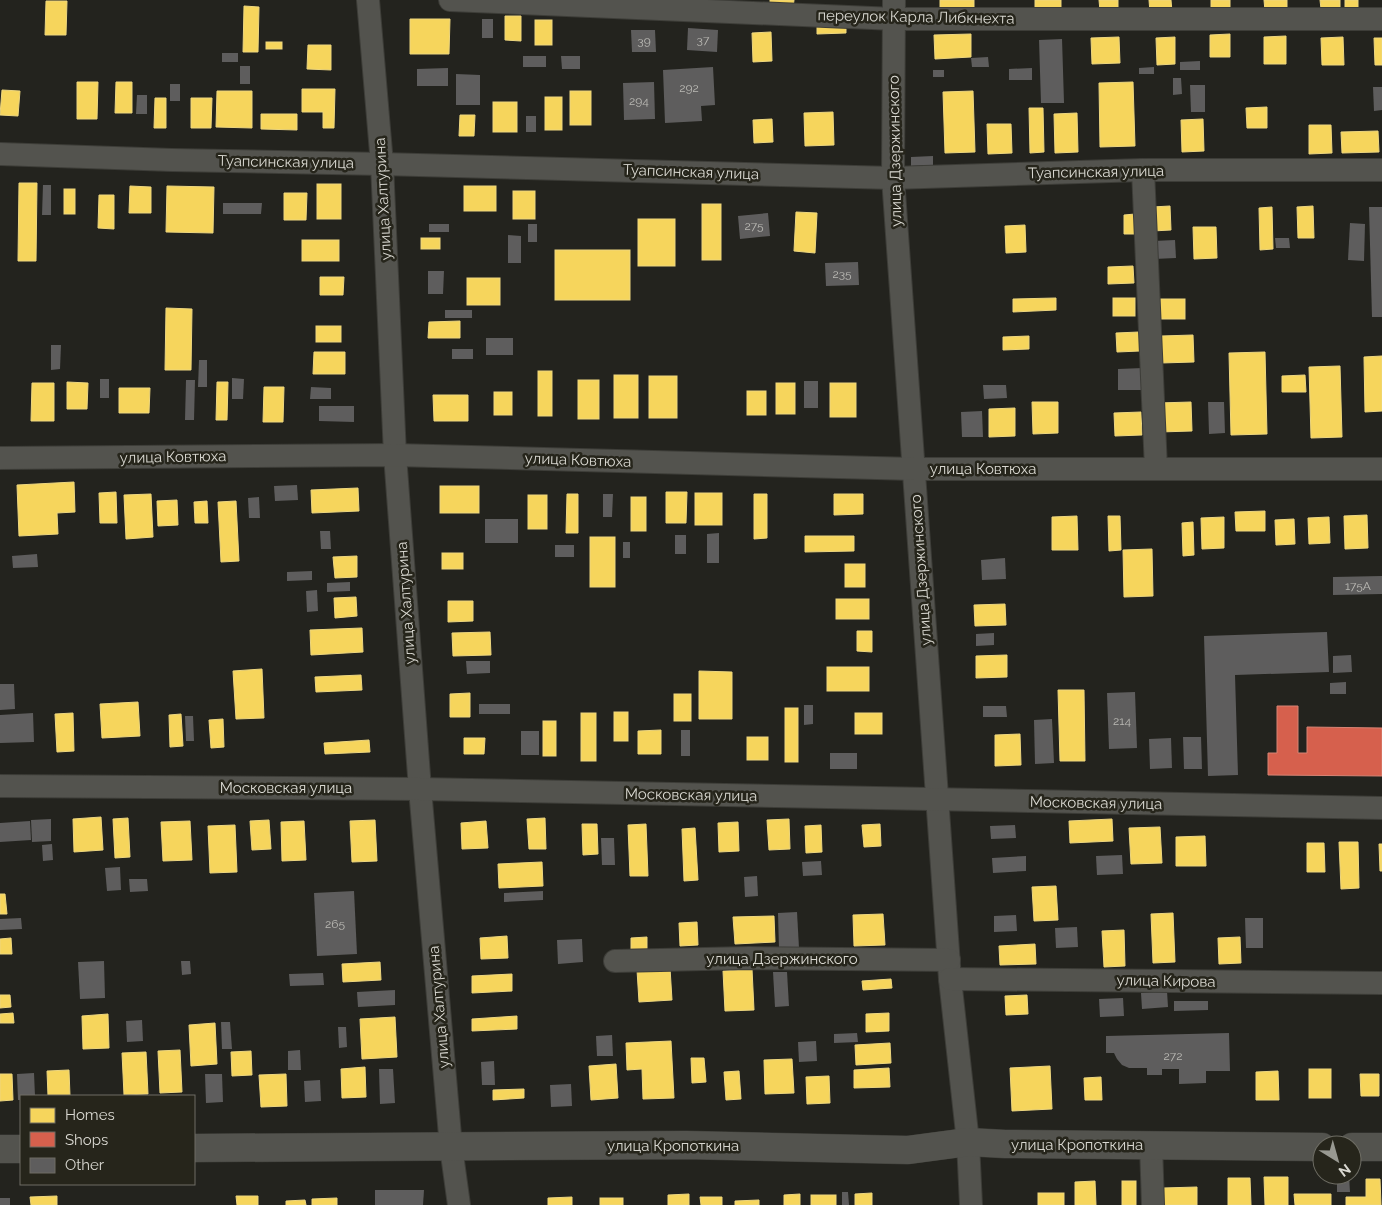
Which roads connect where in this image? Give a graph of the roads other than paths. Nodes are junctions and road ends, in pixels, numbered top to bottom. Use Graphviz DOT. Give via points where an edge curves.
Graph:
graph roads {
  1 [pos="368,0"];
  2 [pos="450,0"];
  3 [pos="894,10"];
  4 [pos="1382,19"];
  5 [pos="0,154"];
  6 [pos="382,164"];
  7 [pos="1143,170"];
  8 [pos="1382,170"];
  9 [pos="893,178"];
  10 [pos="395,455"];
  11 [pos="0,458"];
  12 [pos="914,469"];
  13 [pos="1156,469"];
  14 [pos="1382,469"];
  15 [pos="0,786"];
  16 [pos="420,789"];
  17 [pos="937,800"];
  18 [pos="1382,808"];
  19 [pos="615,961"];
  20 [pos="949,969"];
  21 [pos="1382,983"];
  22 [pos="968,1142"];
  23 [pos="1151,1145"];
  24 [pos="451,1146"];
  25 [pos="1312,1147"];
  26 [pos="1362,1147"];
  27 [pos="195,1148"];
  28 [pos="1382,1148"];
  29 [pos="0,1149"];
  30 [pos="20,1149"];
  31 [pos="458,1205"];
  32 [pos="971,1205"];
  33 [pos="1153,1205"];
  1 -- 6 [label="street, улица Халтурина"];
  2 -- 3 [label="street, переулок Карла Либкнехта"];
  3 -- 4 [label="street, переулок Карла Либкнехта"];
  3 -- 9 [label="street, улица Дзержинского"];
  5 -- 6 [label="street, Туапсинская улица"];
  6 -- 9 [label="street, Туапсинская улица"];
  6 -- 10 [label="street, улица Халтурина"];
  7 -- 8 [label="street, Туапсинская улица"];
  7 -- 9 [label="street, Туапсинская улица"];
  7 -- 13 [label="street"];
  9 -- 12 [label="street, улица Дзержинского"];
  10 -- 11 [label="street, улица Ковтюха"];
  10 -- 12 [label="street, улица Ковтюха"];
  10 -- 16 [label="street, улица Халтурина"];
  12 -- 13 [label="street, улица Ковтюха"];
  12 -- 17 [label="street, улица Дзержинского"];
  13 -- 14 [label="street, улица Ковтюха"];
  15 -- 16 [label="street, Московская улица"];
  16 -- 17 [label="street, Московская улица"];
  16 -- 24 [label="street, улица Халтурина"];
  17 -- 18 [label="street, Московская улица"];
  17 -- 20 [label="street, улица Дзержинского"];
  19 -- 20 [label="street, улица Дзержинского" via="749,958"];
  20 -- 21 [label="street, улица Кирова"];
  20 -- 22 [label="street, улица Дзержинского"];
  22 -- 23 [label="main road, улица Кропоткина"];
  22 -- 24 [label="main road, улица Кропоткина" via="908,1150 686,1145"];
  22 -- 32 [label="street, улица Дзержинского"];
  23 -- 25 [label="main road, улица Кропоткина"];
  23 -- 33 [label="street, улица Кропоткина"];
  24 -- 27 [label="main road, улица Кропоткина"];
  24 -- 31 [label="street, улица Халтурина"];
  26 -- 28 [label="main road"];
  29 -- 30 [label="main road"];
}
